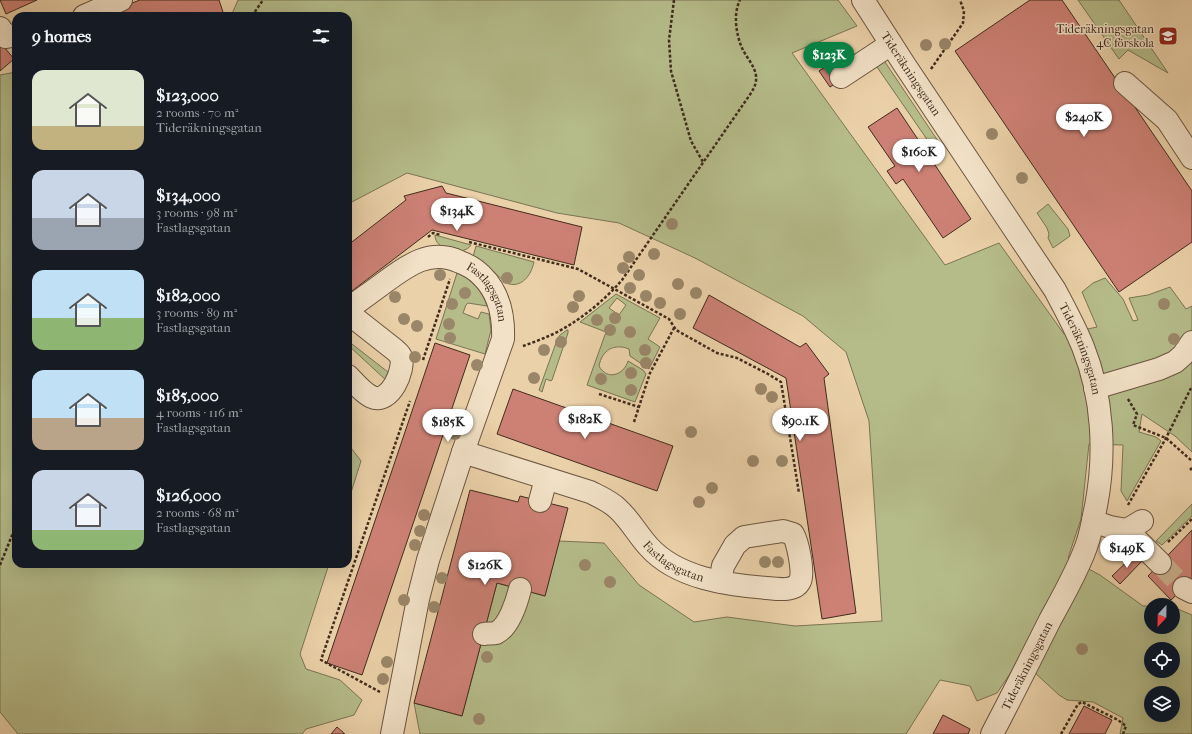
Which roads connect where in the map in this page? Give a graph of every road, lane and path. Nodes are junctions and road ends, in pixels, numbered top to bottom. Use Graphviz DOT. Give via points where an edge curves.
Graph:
graph roads {
  1 [pos="121,0"];
  2 [pos="263,0"];
  3 [pos="674,0"];
  4 [pos="740,0"];
  5 [pos="863,0"];
  6 [pos="960,0"];
  7 [pos="93,12"];
  8 [pos="255,12"];
  9 [pos="0,28"];
  10 [pos="12,36"];
  11 [pos="891,44"];
  12 [pos="926,63"];
  13 [pos="841,77"];
  14 [pos="1125,83"];
  15 [pos="1192,158"];
  16 [pos="703,162"];
  17 [pos="474,243"];
  18 [pos="456,260"];
  19 [pos="615,288"];
  20 [pos="352,306"];
  21 [pos="352,316"];
  22 [pos="674,328"];
  23 [pos="1192,342"];
  24 [pos="422,363"];
  25 [pos="494,364"];
  26 [pos="352,380"];
  27 [pos="1118,381"];
  28 [pos="1192,386"];
  29 [pos="1095,388"];
  30 [pos="599,394"];
  31 [pos="410,400"];
  32 [pos="638,407"];
  33 [pos="634,422"];
  34 [pos="1166,438"];
  35 [pos="463,452"];
  36 [pos="1192,461"];
  37 [pos="546,479"];
  38 [pos="799,493"];
  39 [pos="540,501"];
  40 [pos="1093,521"];
  41 [pos="1130,527"];
  42 [pos="12,535"];
  43 [pos="1160,563"];
  44 [pos="0,565"];
  45 [pos="720,582"];
  46 [pos="520,589"];
  47 [pos="484,634"];
  48 [pos="398,702"];
  49 [pos="392,734"];
  50 [pos="992,734"];
  51 [pos="1061,734"];
  52 [pos="1124,734"];
  1 -- 7 [label="street"];
  2 -- 8 [label="path"];
  3 -- 16 [label="path" via="669,40 671,71 691,141"];
  4 -- 16 [label="path" via="736,11 738,37 756,76 755,87"];
  5 -- 11 [label="street, Tideräkningsgatan"];
  6 -- 12 [label="path" via="964,11 963,23 932,70"];
  9 -- 10 [label="street" via="6,37"];
  11 -- 13 [label="street"];
  11 -- 29 [label="street, Tideräkningsgatan" via="1055,290 1084,349"];
  14 -- 15 [label="street" via="1167,120"];
  16 -- 19 [label="path"];
  17 -- 19 [label="path" via="578,269"];
  18 -- 20 [label="street, Fastlagsgatan" via="442,256 414,263"];
  18 -- 24 [label="path"];
  18 -- 25 [label="street, Fastlagsgatan" via="474,269 485,279 499,300 503,339"];
  19 -- 22 [label="path" via="669,319"];
  19 -- 25 [label="path" via="562,330 516,349"];
  21 -- 26 [label="street" via="395,350 401,361 393,389 380,398 370,396"];
  22 -- 32 [label="path" via="650,373"];
  22 -- 38 [label="path" via="717,353 737,358 781,382"];
  23 -- 27 [label="street" via="1175,362"];
  25 -- 35 [label="street, Fastlagsgatan"];
  27 -- 29 [label="street"];
  27 -- 34 [label="path" via="1136,414 1133,425"];
  28 -- 34 [label="path"];
  29 -- 40 [label="street, Tideräkningsgatan" via="1101,427 1101,467"];
  30 -- 32 [label="path"];
  31 -- 48 [label="path" via="321,660"];
  32 -- 33 [label="path"];
  34 -- 36 [label="path"];
  34 -- 41 [label="path" via="1126,509"];
  35 -- 37 [label="street, Fastlagsgatan"];
  35 -- 48 [label="street, Fastlagsgatan" via="428,560"];
  37 -- 39 [label="street"];
  37 -- 45 [label="street, Fastlagsgatan" via="590,492 606,500 618,509 650,548 669,563 693,575"];
  40 -- 41 [label="street"];
  40 -- 50 [label="street, Tideräkningsgatan" via="1086,547 1073,577"];
  41 -- 43 [label="street"];
  42 -- 44 [label="path"];
  46 -- 47 [label="street" via="515,605 502,628 496,633"];
  48 -- 49 [label="street, Fastlagsgatan"];
  51 -- 52 [label="path" via="1078,704 1082,702 1126,726"];
}
